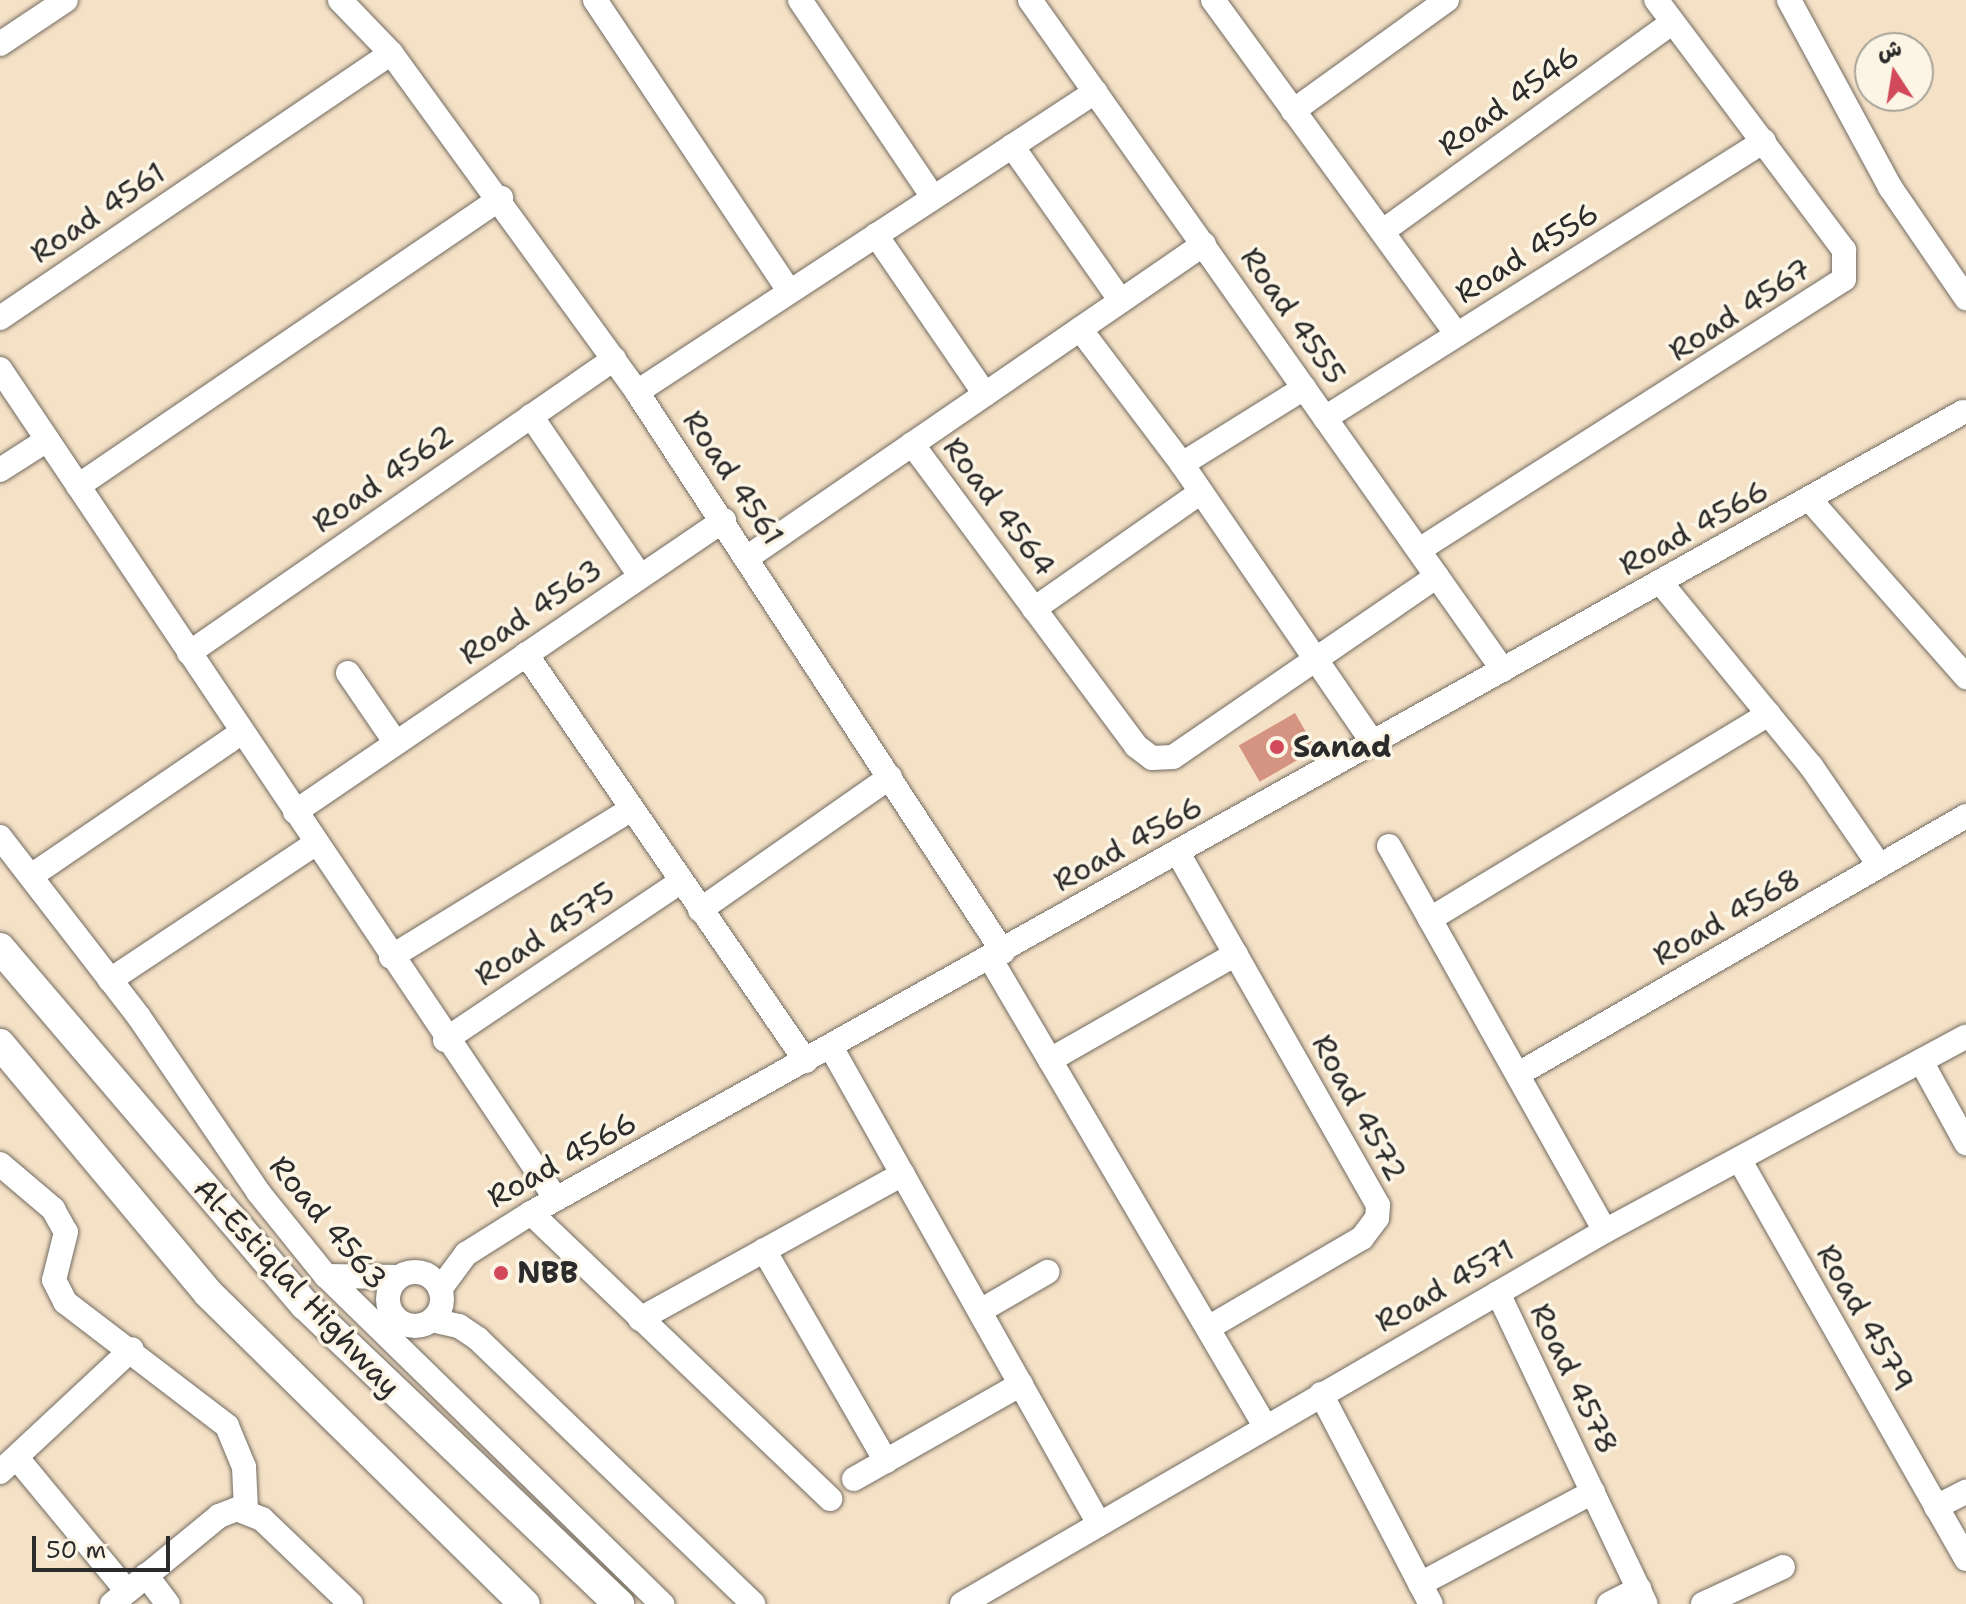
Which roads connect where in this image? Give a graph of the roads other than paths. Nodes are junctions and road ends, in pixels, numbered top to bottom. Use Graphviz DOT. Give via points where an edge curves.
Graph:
graph roads {
  1 [pos="66,0"];
  2 [pos="340,0"];
  3 [pos="595,0"];
  4 [pos="800,0"];
  5 [pos="1030,0"];
  6 [pos="1213,0"];
  7 [pos="1447,0"];
  8 [pos="1656,0"];
  9 [pos="1789,0"];
  10 [pos="1673,22"];
  11 [pos="0,44"];
  12 [pos="391,53"];
  13 [pos="1095,92"];
  14 [pos="1293,111"];
  15 [pos="1764,141"];
  16 [pos="1012,146"];
  17 [pos="933,197"];
  18 [pos="501,198"];
  19 [pos="1383,231"];
  20 [pos="876,235"];
  21 [pos="1204,244"];
  22 [pos="789,291"];
  23 [pos="1963,295"];
  24 [pos="1121,301"];
  25 [pos="0,318"];
  26 [pos="1966,319"];
  27 [pos="1080,329"];
  28 [pos="1457,335"];
  29 [pos="614,359"];
  30 [pos="0,369"];
  31 [pos="1304,388"];
  32 [pos="637,392"];
  33 [pos="985,394"];
  34 [pos="1965,410"];
  35 [pos="531,416"];
  36 [pos="1325,418"];
  37 [pos="47,440"];
  38 [pos="912,444"];
  39 [pos="1182,464"];
  40 [pos="0,470"];
  41 [pos="78,486"];
  42 [pos="1198,494"];
  43 [pos="1811,501"];
  44 [pos="724,520"];
  45 [pos="1419,550"];
  46 [pos="748,557"];
  47 [pos="640,576"];
  48 [pos="1437,576"];
  49 [pos="1661,583"];
  50 [pos="1034,609"];
  51 [pos="189,653"];
  52 [pos="526,654"];
  53 [pos="1314,660"];
  54 [pos="1503,670"];
  55 [pos="348,673"];
  56 [pos="1966,677"];
  57 [pos="1769,714"];
  58 [pos="242,732"];
  59 [pos="396,743"];
  60 [pos="1373,743"];
  61 [pos="890,777"];
  62 [pos="632,809"];
  63 [pos="295,812"];
  64 [pos="1966,816"];
  65 [pos="0,837"];
  66 [pos="316,843"];
  67 [pos="1389,846"];
  68 [pos="1178,853"];
  69 [pos="1879,865"];
  70 [pos="31,876"];
  71 [pos="680,882"];
  72 [pos="700,910"];
  73 [pos="1430,919"];
  74 [pos="0,948"];
  75 [pos="1236,954"];
  76 [pos="996,955"];
  77 [pos="391,957"];
  78 [pos="110,980"];
  79 [pos="1966,1037"];
  80 [pos="445,1040"];
  81 [pos="0,1044"];
  82 [pos="831,1047"];
  83 [pos="1050,1060"];
  84 [pos="806,1061"];
  85 [pos="1921,1061"];
  86 [pos="1520,1073"];
  87 [pos="1966,1143"];
  88 [pos="1739,1159"];
  89 [pos="0,1164"];
  90 [pos="903,1174"];
  91 [pos="556,1199"];
  92 [pos="531,1213"];
  93 [pos="1605,1231"];
  94 [pos="477,1245"];
  95 [pos="764,1250"];
  96 [pos="1047,1272"];
  97 [pos="408,1275"];
  98 [pos="326,1276"];
  99 [pos="1498,1293"];
  100 [pos="435,1308"];
  101 [pos="980,1311"];
  102 [pos="640,1319"];
  103 [pos="1208,1328"];
  104 [pos="132,1349"];
  105 [pos="1021,1384"];
  106 [pos="435,1385"];
  107 [pos="1321,1394"];
  108 [pos="1265,1426"];
  109 [pos="886,1461"];
  110 [pos="8,1465"];
  111 [pos="854,1479"];
  112 [pos="1593,1492"];
  113 [pos="1966,1492"];
  114 [pos="830,1499"];
  115 [pos="1936,1507"];
  116 [pos="246,1510"];
  117 [pos="1098,1522"];
  118 [pos="1966,1559"];
  119 [pos="1783,1567"];
  120 [pos="720,1573"];
  121 [pos="146,1575"];
  122 [pos="1425,1594"];
  123 [pos="1642,1596"];
  124 [pos="119,1598"];
  125 [pos="168,1604"];
  126 [pos="351,1604"];
  127 [pos="525,1604"];
  128 [pos="619,1604"];
  129 [pos="662,1604"];
  130 [pos="740,1604"];
  131 [pos="753,1604"];
  132 [pos="962,1604"];
  133 [pos="1609,1604"];
  134 [pos="1703,1604"];
  1 -- 11 [label="street"];
  2 -- 12 [label="street, Road 4561"];
  3 -- 22 [label="street"];
  4 -- 17 [label="street"];
  5 -- 13 [label="street, Road 4555"];
  6 -- 14 [label="street"];
  7 -- 14 [label="street"];
  8 -- 10 [label="street, Road 4567"];
  9 -- 23 [label="street" via="1890,187"];
  10 -- 15 [label="street, Road 4567"];
  10 -- 19 [label="street, Road 4546"];
  12 -- 18 [label="street, Road 4561"];
  12 -- 25 [label="street, Road 4561"];
  13 -- 16 [label="street"];
  13 -- 21 [label="street, Road 4555"];
  14 -- 19 [label="street"];
  15 -- 28 [label="street, Road 4556"];
  15 -- 45 [label="street, Road 4567" via="1844,250 1844,279"];
  16 -- 17 [label="street"];
  16 -- 24 [label="street"];
  17 -- 20 [label="street"];
  18 -- 29 [label="street, Road 4561"];
  18 -- 41 [label="street"];
  19 -- 28 [label="street"];
  20 -- 22 [label="street"];
  20 -- 33 [label="street"];
  21 -- 24 [label="street, Road 4564"];
  21 -- 31 [label="street, Road 4555"];
  22 -- 32 [label="street"];
  23 -- 26 [label="street"];
  24 -- 27 [label="street, Road 4564"];
  27 -- 33 [label="street, Road 4564"];
  27 -- 39 [label="street"];
  28 -- 36 [label="street, Road 4556"];
  29 -- 32 [label="street, Road 4561"];
  29 -- 35 [label="street, Road 4562"];
  30 -- 37 [label="street"];
  31 -- 36 [label="street, Road 4555"];
  31 -- 39 [label="street"];
  32 -- 44 [label="street, Road 4561"];
  33 -- 38 [label="street, Road 4564"];
  34 -- 43 [label="street, Road 4566"];
  35 -- 47 [label="street"];
  35 -- 51 [label="street, Road 4562"];
  36 -- 45 [label="street, Road 4555"];
  37 -- 40 [label="street"];
  37 -- 41 [label="street"];
  38 -- 46 [label="street, Road 4564"];
  38 -- 50 [label="street, Road 4564"];
  39 -- 42 [label="street"];
  41 -- 51 [label="street"];
  42 -- 50 [label="street, Road 4564"];
  42 -- 53 [label="street"];
  43 -- 49 [label="street, Road 4566"];
  43 -- 56 [label="street, Road 4566"];
  44 -- 46 [label="street, Road 4561"];
  44 -- 47 [label="street, Road 4563"];
  45 -- 48 [label="street, Road 4555"];
  46 -- 61 [label="street, Road 4561"];
  47 -- 52 [label="street, Road 4563"];
  48 -- 53 [label="street, Road 4564"];
  48 -- 54 [label="street, Road 4555"];
  49 -- 54 [label="street, Road 4566"];
  49 -- 57 [label="street"];
  50 -- 53 [label="street, Road 4564" via="1140,751 1159,759 1173,757"];
  51 -- 58 [label="street"];
  52 -- 59 [label="street, Road 4563"];
  52 -- 62 [label="street"];
  53 -- 60 [label="street"];
  54 -- 60 [label="street, Road 4566"];
  55 -- 59 [label="street"];
  57 -- 69 [label="street"];
  57 -- 73 [label="street"];
  58 -- 63 [label="street"];
  58 -- 70 [label="street"];
  59 -- 63 [label="street, Road 4563"];
  60 -- 68 [label="street, Road 4566"];
  61 -- 72 [label="street"];
  61 -- 76 [label="street, Road 4561"];
  62 -- 71 [label="street"];
  62 -- 77 [label="street"];
  63 -- 66 [label="street"];
  64 -- 69 [label="street, Road 4568"];
  65 -- 70 [label="street, Road 4563"];
  66 -- 77 [label="street"];
  66 -- 78 [label="street"];
  67 -- 73 [label="street"];
  68 -- 75 [label="street, Road 4572"];
  68 -- 76 [label="street, Road 4566"];
  69 -- 86 [label="street, Road 4568"];
  70 -- 78 [label="street, Road 4563"];
  71 -- 72 [label="street"];
  71 -- 80 [label="street, Road 4575"];
  72 -- 84 [label="street"];
  73 -- 86 [label="street"];
  74 -- 128 [label="main road, Al-Estiqlal Highway" via="305,1305"];
  75 -- 83 [label="street"];
  75 -- 103 [label="street, Road 4572" via="1373,1194 1377,1218 1362,1238"];
  76 -- 82 [label="street, Road 4566"];
  76 -- 83 [label="street"];
  77 -- 80 [label="street"];
  78 -- 98 [label="street, Road 4563" via="252,1184"];
  79 -- 85 [label="street, Road 4571"];
  80 -- 91 [label="street"];
  81 -- 127 [label="main road" via="208,1293"];
  82 -- 84 [label="street, Road 4566"];
  82 -- 90 [label="street"];
  83 -- 103 [label="street"];
  84 -- 91 [label="street, Road 4566"];
  85 -- 87 [label="street"];
  85 -- 88 [label="street, Road 4571"];
  86 -- 93 [label="street"];
  88 -- 93 [label="street, Road 4571"];
  88 -- 115 [label="street, Road 4579"];
  89 -- 104 [label="street" via="53,1209 66,1232 54,1280 65,1302"];
  90 -- 95 [label="street"];
  90 -- 101 [label="street"];
  91 -- 92 [label="street, Road 4566"];
  92 -- 94 [label="street, Road 4566"];
  92 -- 102 [label="street"];
  93 -- 99 [label="street, Road 4571"];
  94 -- 97 [label="street, Road 4566"];
  94 -- 100 [label="street, Road 4566" via="456,1264"];
  95 -- 102 [label="street"];
  95 -- 109 [label="street"];
  96 -- 101 [label="street"];
  97 -- 98 [label="street"];
  97 -- 100 [label="street"];
  97 -- 100 [label="street" via="389,1290 391,1313 402,1323"];
  98 -- 106 [label="street, Road 4563"];
  99 -- 107 [label="street, Road 4571"];
  99 -- 112 [label="street, Road 4578"];
  100 -- 106 [label="street" via="421,1349"];
  100 -- 120 [label="street" via="473,1322 509,1370"];
  101 -- 105 [label="street"];
  102 -- 114 [label="street"];
  103 -- 108 [label="street"];
  104 -- 110 [label="street"];
  104 -- 116 [label="street" via="227,1426 244,1467"];
  105 -- 109 [label="street"];
  105 -- 117 [label="street"];
  106 -- 129 [label="street, Road 4563"];
  107 -- 108 [label="street, Road 4571"];
  107 -- 122 [label="street"];
  108 -- 117 [label="street, Road 4571"];
  109 -- 111 [label="street"];
  110 -- 124 [label="street"];
  112 -- 122 [label="street, Road 4578"];
  112 -- 123 [label="street, Road 4578"];
  113 -- 115 [label="street"];
  115 -- 118 [label="street, Road 4579"];
  116 -- 121 [label="street" via="219,1516"];
  116 -- 126 [label="street"];
  117 -- 132 [label="street, Road 4571"];
  119 -- 134 [label="street"];
  120 -- 130 [label="street"];
  120 -- 131 [label="street"];
  121 -- 124 [label="street"];
  121 -- 125 [label="street"];
  123 -- 133 [label="street, Road 4578"];
}
